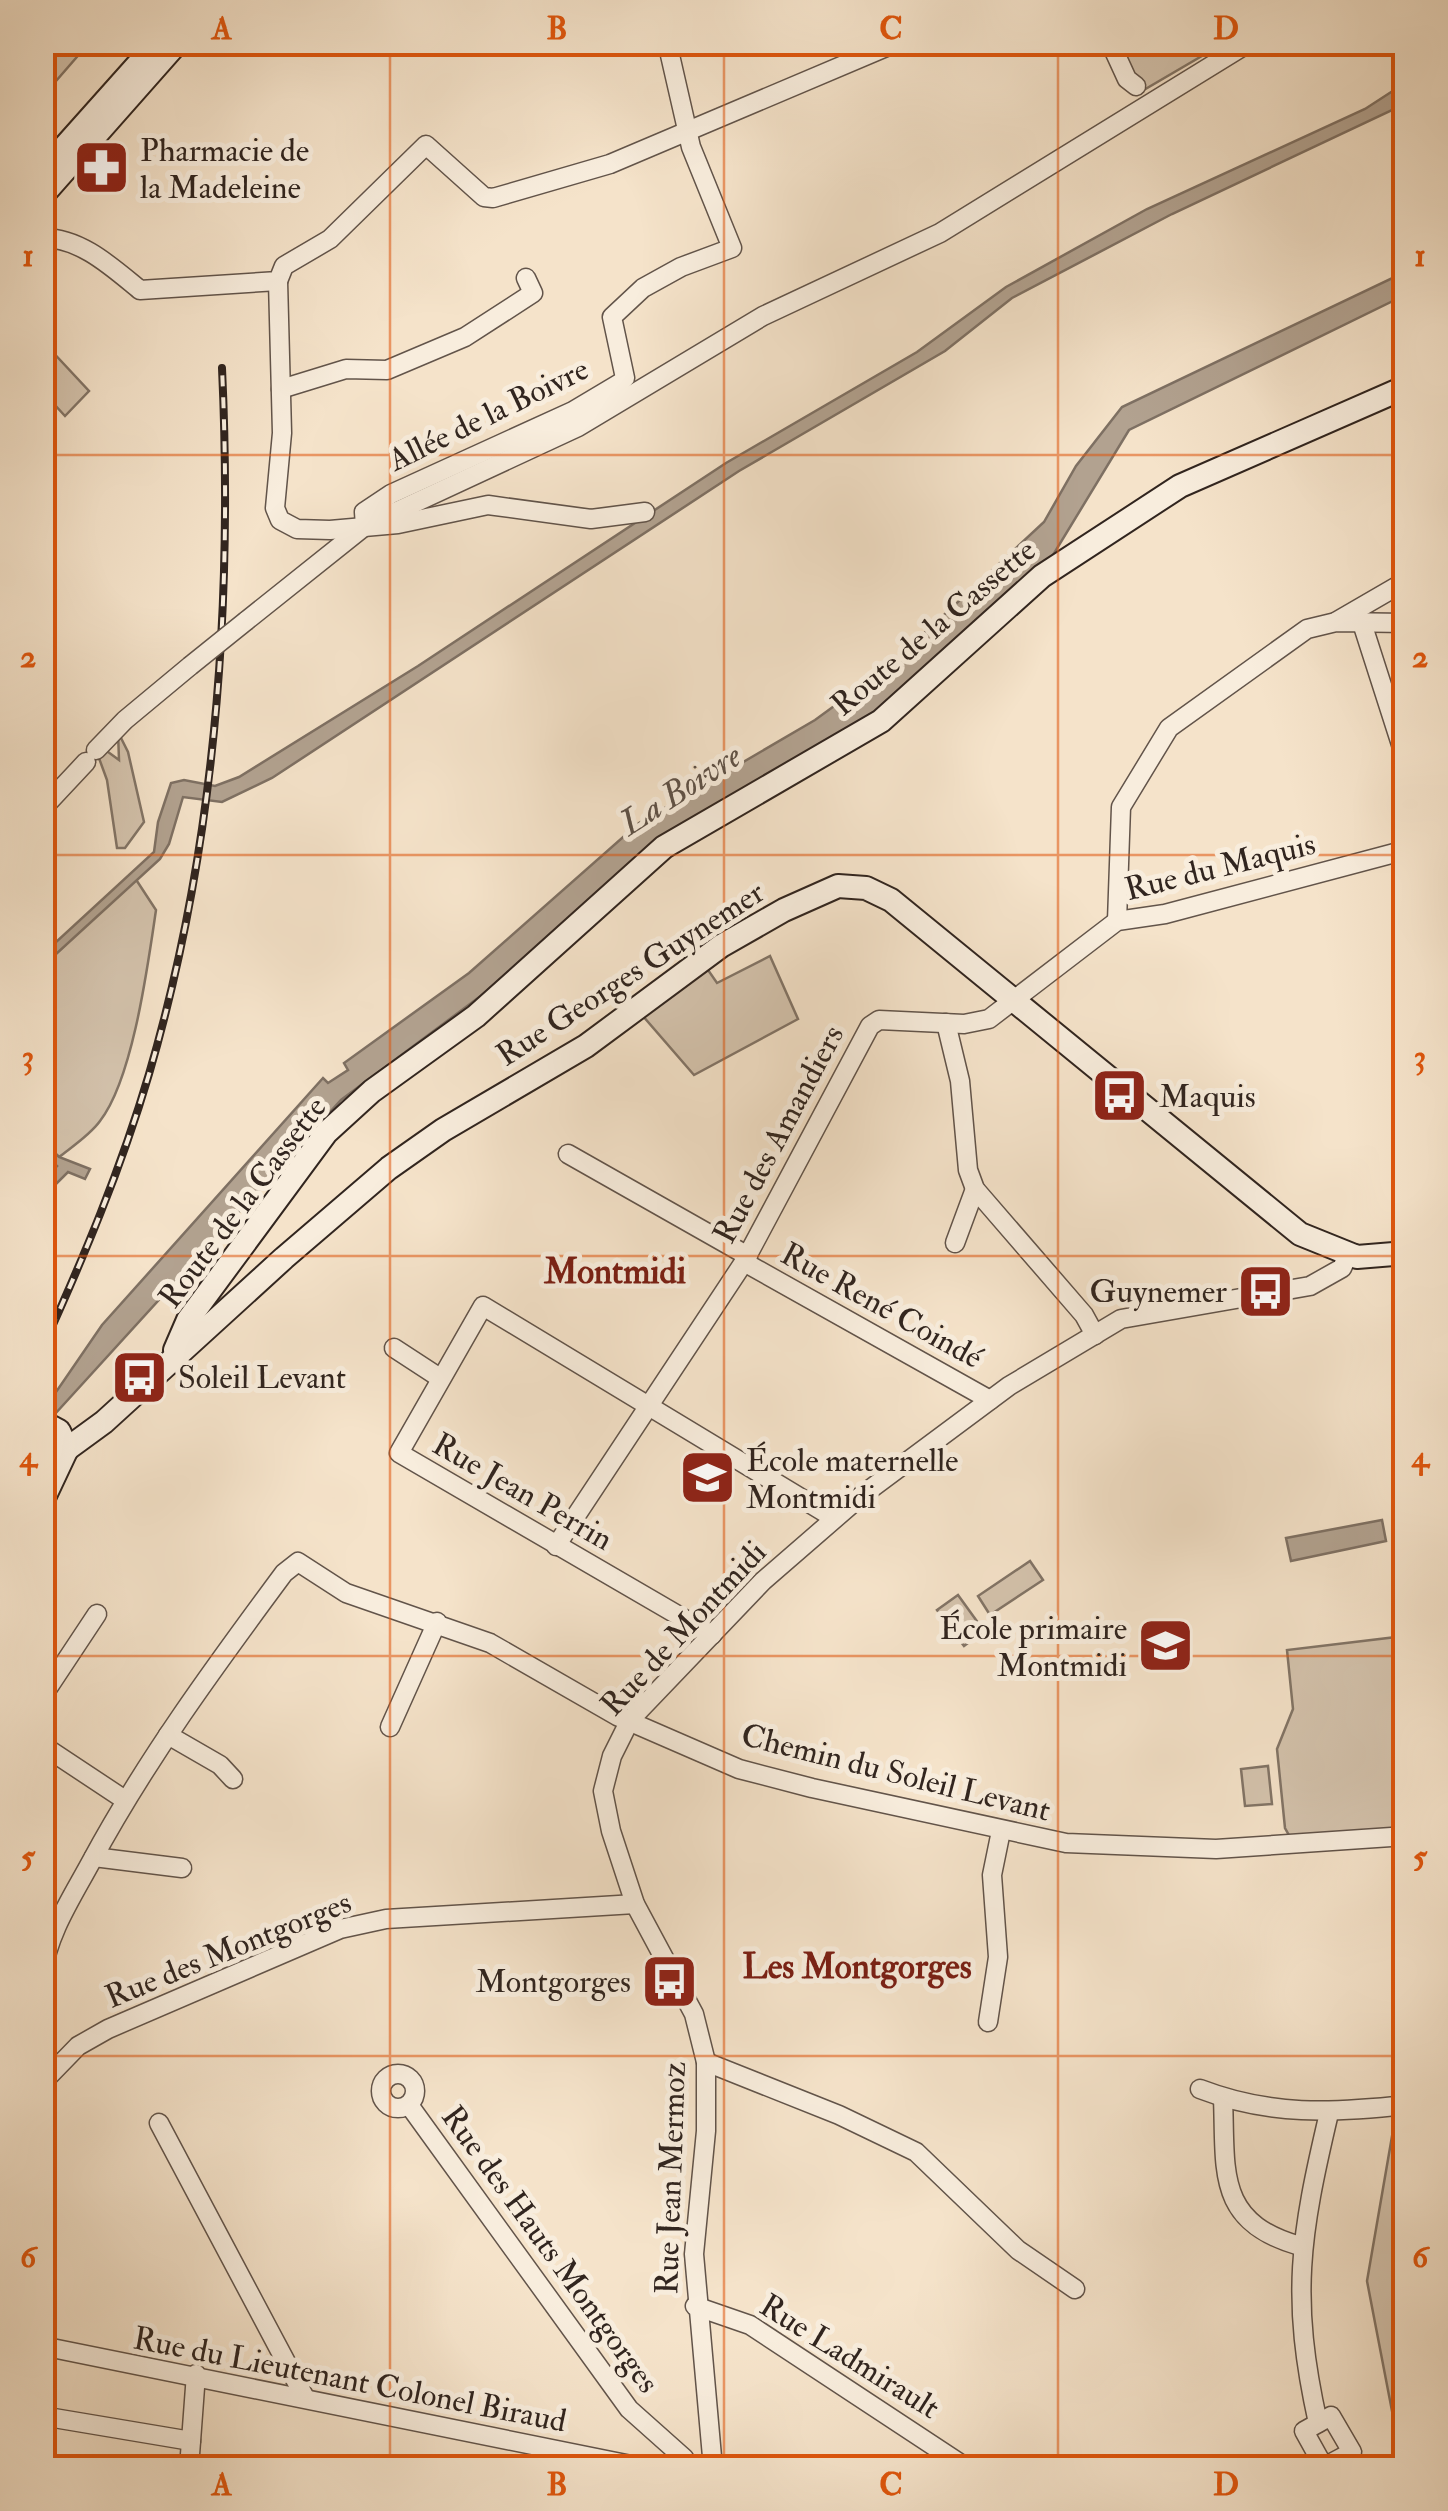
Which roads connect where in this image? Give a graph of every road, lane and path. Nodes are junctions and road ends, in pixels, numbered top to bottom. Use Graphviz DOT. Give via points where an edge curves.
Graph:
graph roads {
  1 [pos="158,42"];
  2 [pos="178,42"];
  3 [pos="667,42"];
  4 [pos="898,42"];
  5 [pos="1110,42"];
  6 [pos="1250,42"];
  7 [pos="1136,86"];
  8 [pos="686,131"];
  9 [pos="42,172"];
  10 [pos="42,196"];
  11 [pos="42,238"];
  12 [pos="526,278"];
  13 [pos="278,282"];
  14 [pos="1406,387"];
  15 [pos="281,389"];
  16 [pos="645,512"];
  17 [pos="365,526"];
  18 [pos="1406,582"];
  19 [pos="1336,622"];
  20 [pos="1362,623"];
  21 [pos="1406,623"];
  22 [pos="1404,751"];
  23 [pos="42,809"];
  24 [pos="1406,850"];
  25 [pos="1117,922"];
  26 [pos="1014,1002"];
  27 [pos="946,1023"];
  28 [pos="568,1154"];
  29 [pos="975,1189"];
  30 [pos="955,1244"];
  31 [pos="1406,1254"];
  32 [pos="1348,1255"];
  33 [pos="746,1259"];
  34 [pos="1095,1336"];
  35 [pos="394,1348"];
  36 [pos="172,1358"];
  37 [pos="440,1378"];
  38 [pos="990,1400"];
  39 [pos="649,1403"];
  40 [pos="48,1442"];
  41 [pos="42,1502"];
  42 [pos="834,1518"];
  43 [pos="556,1546"];
  44 [pos="97,1614"];
  45 [pos="438,1622"];
  46 [pos="712,1635"];
  47 [pos="42,1697"];
  48 [pos="630,1720"];
  49 [pos="390,1728"];
  50 [pos="168,1735"];
  51 [pos="42,1745"];
  52 [pos="233,1779"];
  53 [pos="124,1800"];
  54 [pos="1001,1830"];
  55 [pos="1406,1836"];
  56 [pos="94,1857"];
  57 [pos="182,1868"];
  58 [pos="635,1904"];
  59 [pos="42,1975"];
  60 [pos="988,2022"];
  61 [pos="706,2062"];
  62 [pos="42,2083"];
  63 [pos="1200,2089"];
  64 [pos="1223,2098"];
  65 [pos="408,2105"];
  66 [pos="1406,2105"];
  67 [pos="1329,2113"];
  68 [pos="159,2123"];
  69 [pos="1300,2246"];
  70 [pos="1075,2290"];
  71 [pos="695,2306"];
  72 [pos="42,2346"];
  73 [pos="196,2374"];
  74 [pos="304,2396"];
  75 [pos="42,2416"];
  76 [pos="1318,2423"];
  77 [pos="191,2441"];
  78 [pos="188,2468"];
  79 [pos="646,2468"];
  80 [pos="689,2468"];
  81 [pos="713,2468"];
  82 [pos="968,2468"];
  1 -- 9 [label="street"];
  2 -- 10 [label="street"];
  3 -- 8 [label="street"];
  4 -- 8 [label="street"];
  5 -- 7 [label="street"];
  6 -- 17 [label="street" via="940,233 763,316 578,427"];
  8 -- 13 [label="street" via="610,164 493,198 426,145 330,239 284,266"];
  8 -- 17 [label="street, Allée de la Boivre" via="732,248 643,288 612,316 623,360 620,383 391,494 364,512"];
  11 -- 13 [label="street" via="106,262 140,290"];
  12 -- 15 [label="street" via="532,293 465,337 387,370 346,368"];
  13 -- 15 [label="street"];
  14 -- 36 [label="street, Route de la Cassette" via="1180,486 1042,576 881,721 664,847 476,1016 326,1133 188,1320"];
  15 -- 17 [label="street" via="275,508 280,520 308,530"];
  16 -- 17 [label="street" via="591,520 476,505"];
  17 -- 23 [label="street, bridge" via="125,720"];
  18 -- 19 [label="street"];
  19 -- 20 [label="street"];
  19 -- 25 [label="street" via="1307,629 1169,728 1121,806"];
  20 -- 21 [label="street"];
  20 -- 22 [label="street"];
  24 -- 25 [label="street, Rue du Maquis"];
  25 -- 26 [label="street, Rue du Maquis"];
  26 -- 27 [label="street, Rue des Amandiers" via="989,1019"];
  26 -- 32 [label="street, Rue Georges Guynemer" via="1300,1234"];
  26 -- 36 [label="street, Rue Georges Guynemer" via="891,900 852,885 825,891 721,946 586,1046 389,1168"];
  27 -- 29 [label="street"];
  27 -- 33 [label="street, Rue des Amandiers" via="879,1020 870,1026"];
  28 -- 33 [label="street, Rue René Coindé"];
  29 -- 30 [label="street"];
  29 -- 34 [label="street"];
  31 -- 32 [label="street, Rue Georges Guynemer"];
  32 -- 34 [label="street, Rue de Montmidi" via="1342,1268 1310,1286 1121,1319"];
  33 -- 38 [label="street, Rue René Coindé"];
  33 -- 39 [label="street, Rue des Amandiers"];
  34 -- 38 [label="street, Rue de Montmidi"];
  35 -- 37 [label="street"];
  36 -- 40 [label="street, Rue Georges Guynemer" via="104,1422"];
  37 -- 39 [label="street, Rue Jean Perrin" via="483,1306"];
  37 -- 43 [label="street, Rue Jean Perrin" via="398,1453"];
  38 -- 42 [label="street, Rue de Montmidi"];
  39 -- 42 [label="street"];
  39 -- 43 [label="street, Rue des Amandiers"];
  40 -- 41 [label="street"];
  42 -- 46 [label="street, Rue de Montmidi"];
  43 -- 46 [label="street, Rue Jean Perrin"];
  44 -- 47 [label="street"];
  45 -- 48 [label="street, Chemin du Soleil Levant"];
  45 -- 49 [label="street"];
  45 -- 50 [label="street, Chemin du Soleil Levant" via="346,1594 298,1562"];
  46 -- 48 [label="street, Rue de Montmidi"];
  48 -- 54 [label="street, Chemin du Soleil Levant" via="739,1769"];
  48 -- 58 [label="street, Rue de Montmidi" via="603,1791"];
  50 -- 52 [label="street"];
  50 -- 53 [label="street"];
  51 -- 53 [label="street"];
  53 -- 56 [label="street"];
  54 -- 55 [label="street, Chemin du Soleil Levant" via="1066,1844 1159,1849"];
  54 -- 60 [label="street" via="992,1874 998,1957"];
  56 -- 57 [label="street"];
  56 -- 59 [label="street" via="46,1948"];
  58 -- 61 [label="street, Rue Jean Mermoz" via="694,2014"];
  58 -- 62 [label="street, Rue des Montgorges" via="386,1919 340,1929 108,2029 78,2046"];
  61 -- 70 [label="street" via="916,2152 1018,2250"];
  61 -- 71 [label="street, Rue Jean Mermoz"];
  63 -- 64 [label="street"];
  64 -- 67 [label="street"];
  64 -- 69 [label="street" via="1228,2193 1266,2235"];
  65 -- 80 [label="street, Rue des Hauts Montgorges" via="629,2409"];
  66 -- 67 [label="street"];
  67 -- 69 [label="street"];
  68 -- 74 [label="street"];
  69 -- 76 [label="street" via="1302,2340"];
  71 -- 81 [label="street, Rue Jean Mermoz"];
  71 -- 82 [label="street, Rue Ladmirault" via="750,2325"];
  72 -- 73 [label="street, Rue du Lieutenant Colonel Biraud"];
  73 -- 74 [label="street, Rue du Lieutenant Colonel Biraud"];
  73 -- 77 [label="street"];
  74 -- 79 [label="street, Rue du Lieutenant Colonel Biraud"];
  75 -- 77 [label="street"];
  77 -- 78 [label="street"];
}
